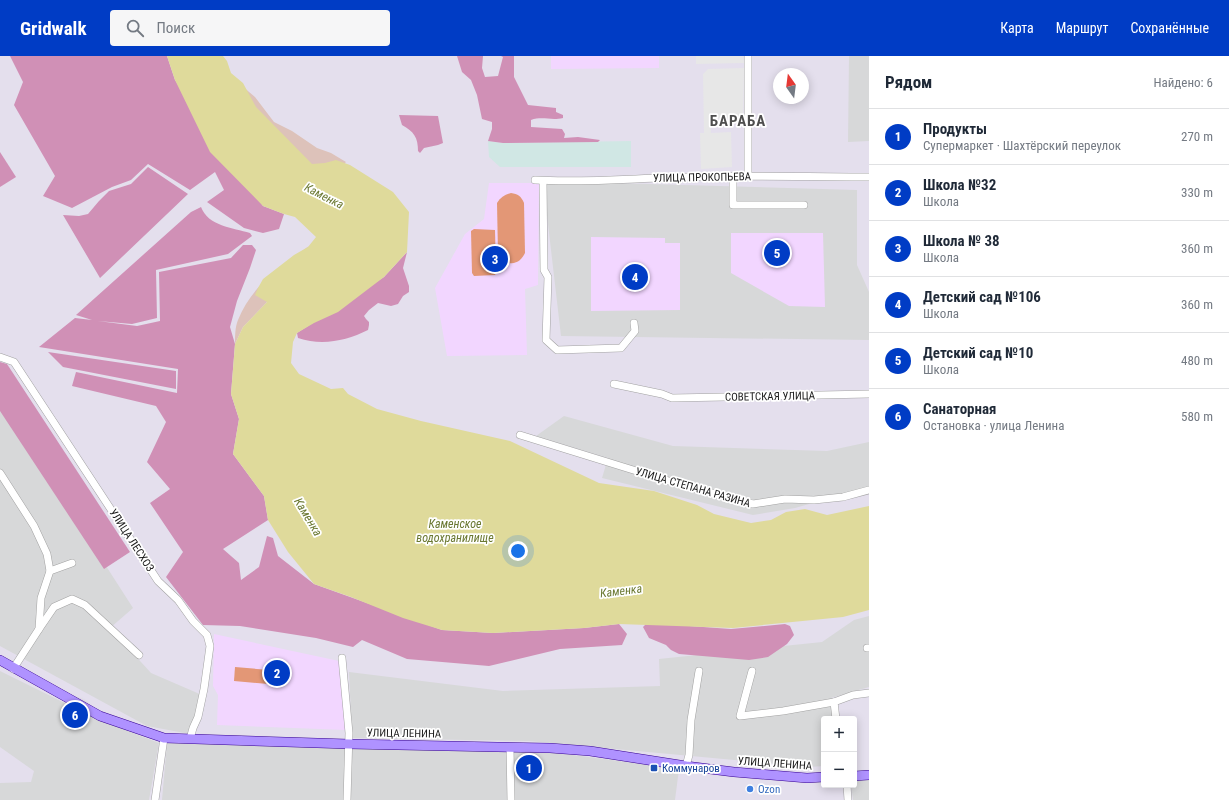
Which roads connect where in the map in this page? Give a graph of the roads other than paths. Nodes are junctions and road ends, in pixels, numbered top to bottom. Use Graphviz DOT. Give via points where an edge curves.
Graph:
graph roads {
  1 [pos="748,56"];
  2 [pos="734,176"];
  3 [pos="748,176"];
  4 [pos="869,177"];
  5 [pos="804,205"];
  6 [pos="634,323"];
  7 [pos="0,357"];
  8 [pos="614,384"];
  9 [pos="869,394"];
  10 [pos="520,435"];
  11 [pos="0,473"];
  12 [pos="869,490"];
  13 [pos="72,563"];
  14 [pos="50,571"];
  15 [pos="39,628"];
  16 [pos="139,655"];
  17 [pos="342,658"];
  18 [pos="0,660"];
  19 [pos="13,668"];
  20 [pos="699,671"];
  21 [pos="752,671"];
  22 [pos="869,693"];
  23 [pos="834,702"];
  24 [pos="836,716"];
  25 [pos="164,738"];
  26 [pos="190,739"];
  27 [pos="349,744"];
  28 [pos="510,748"];
  29 [pos="686,766"];
  30 [pos="869,775"];
  31 [pos="857,776"];
  32 [pos="821,777"];
  33 [pos="847,788"];
  34 [pos="155,800"];
  35 [pos="347,800"];
  36 [pos="511,800"];
  37 [pos="848,800"];
  1 -- 3 [label="street"];
  2 -- 3 [label="street, УЛИЦА ПРОКОПЬЕВА"];
  2 -- 5 [label="street" via="733,205"];
  2 -- 6 [label="street, УЛИЦА ПРОКОПЬЕВА" via="539,181 544,270 548,277 546,340 557,350 621,348 635,331"];
  3 -- 4 [label="street, УЛИЦА ПРОКОПЬЕВА"];
  7 -- 26 [label="street, УЛИЦА ЛЕСХОЗ" via="14,362 158,580 207,635 210,646 204,689"];
  8 -- 9 [label="street, СОВЕТСКАЯ УЛИЦА" via="672,398"];
  10 -- 12 [label="street, УЛИЦА СТЕПАНА РАЗИНА" via="685,486 753,504 785,499 836,498"];
  11 -- 14 [label="street" via="34,526 47,554"];
  13 -- 14 [label="street"];
  14 -- 15 [label="street" via="42,598"];
  15 -- 16 [label="street" via="54,607 72,599 85,605"];
  15 -- 19 [label="street"];
  17 -- 27 [label="street"];
  18 -- 19 [label="main road, УЛИЦА ЛЕНИНА"];
  19 -- 25 [label="main road, УЛИЦА ЛЕНИНА" via="100,716"];
  20 -- 29 [label="street"];
  21 -- 23 [label="street" via="740,716"];
  22 -- 23 [label="street" via="853,695"];
  23 -- 24 [label="street"];
  25 -- 26 [label="main road, УЛИЦА ЛЕНИНА"];
  25 -- 34 [label="street"];
  26 -- 27 [label="main road, УЛИЦА ЛЕНИНА"];
  27 -- 28 [label="main road, УЛИЦА ЛЕНИНА"];
  27 -- 35 [label="street"];
  28 -- 29 [label="main road, УЛИЦА ЛЕНИНА" via="590,751"];
  28 -- 36 [label="street"];
  29 -- 32 [label="main road, УЛИЦА ЛЕНИНА" via="734,772"];
  30 -- 31 [label="main road"];
  33 -- 37 [label="street"];
}
